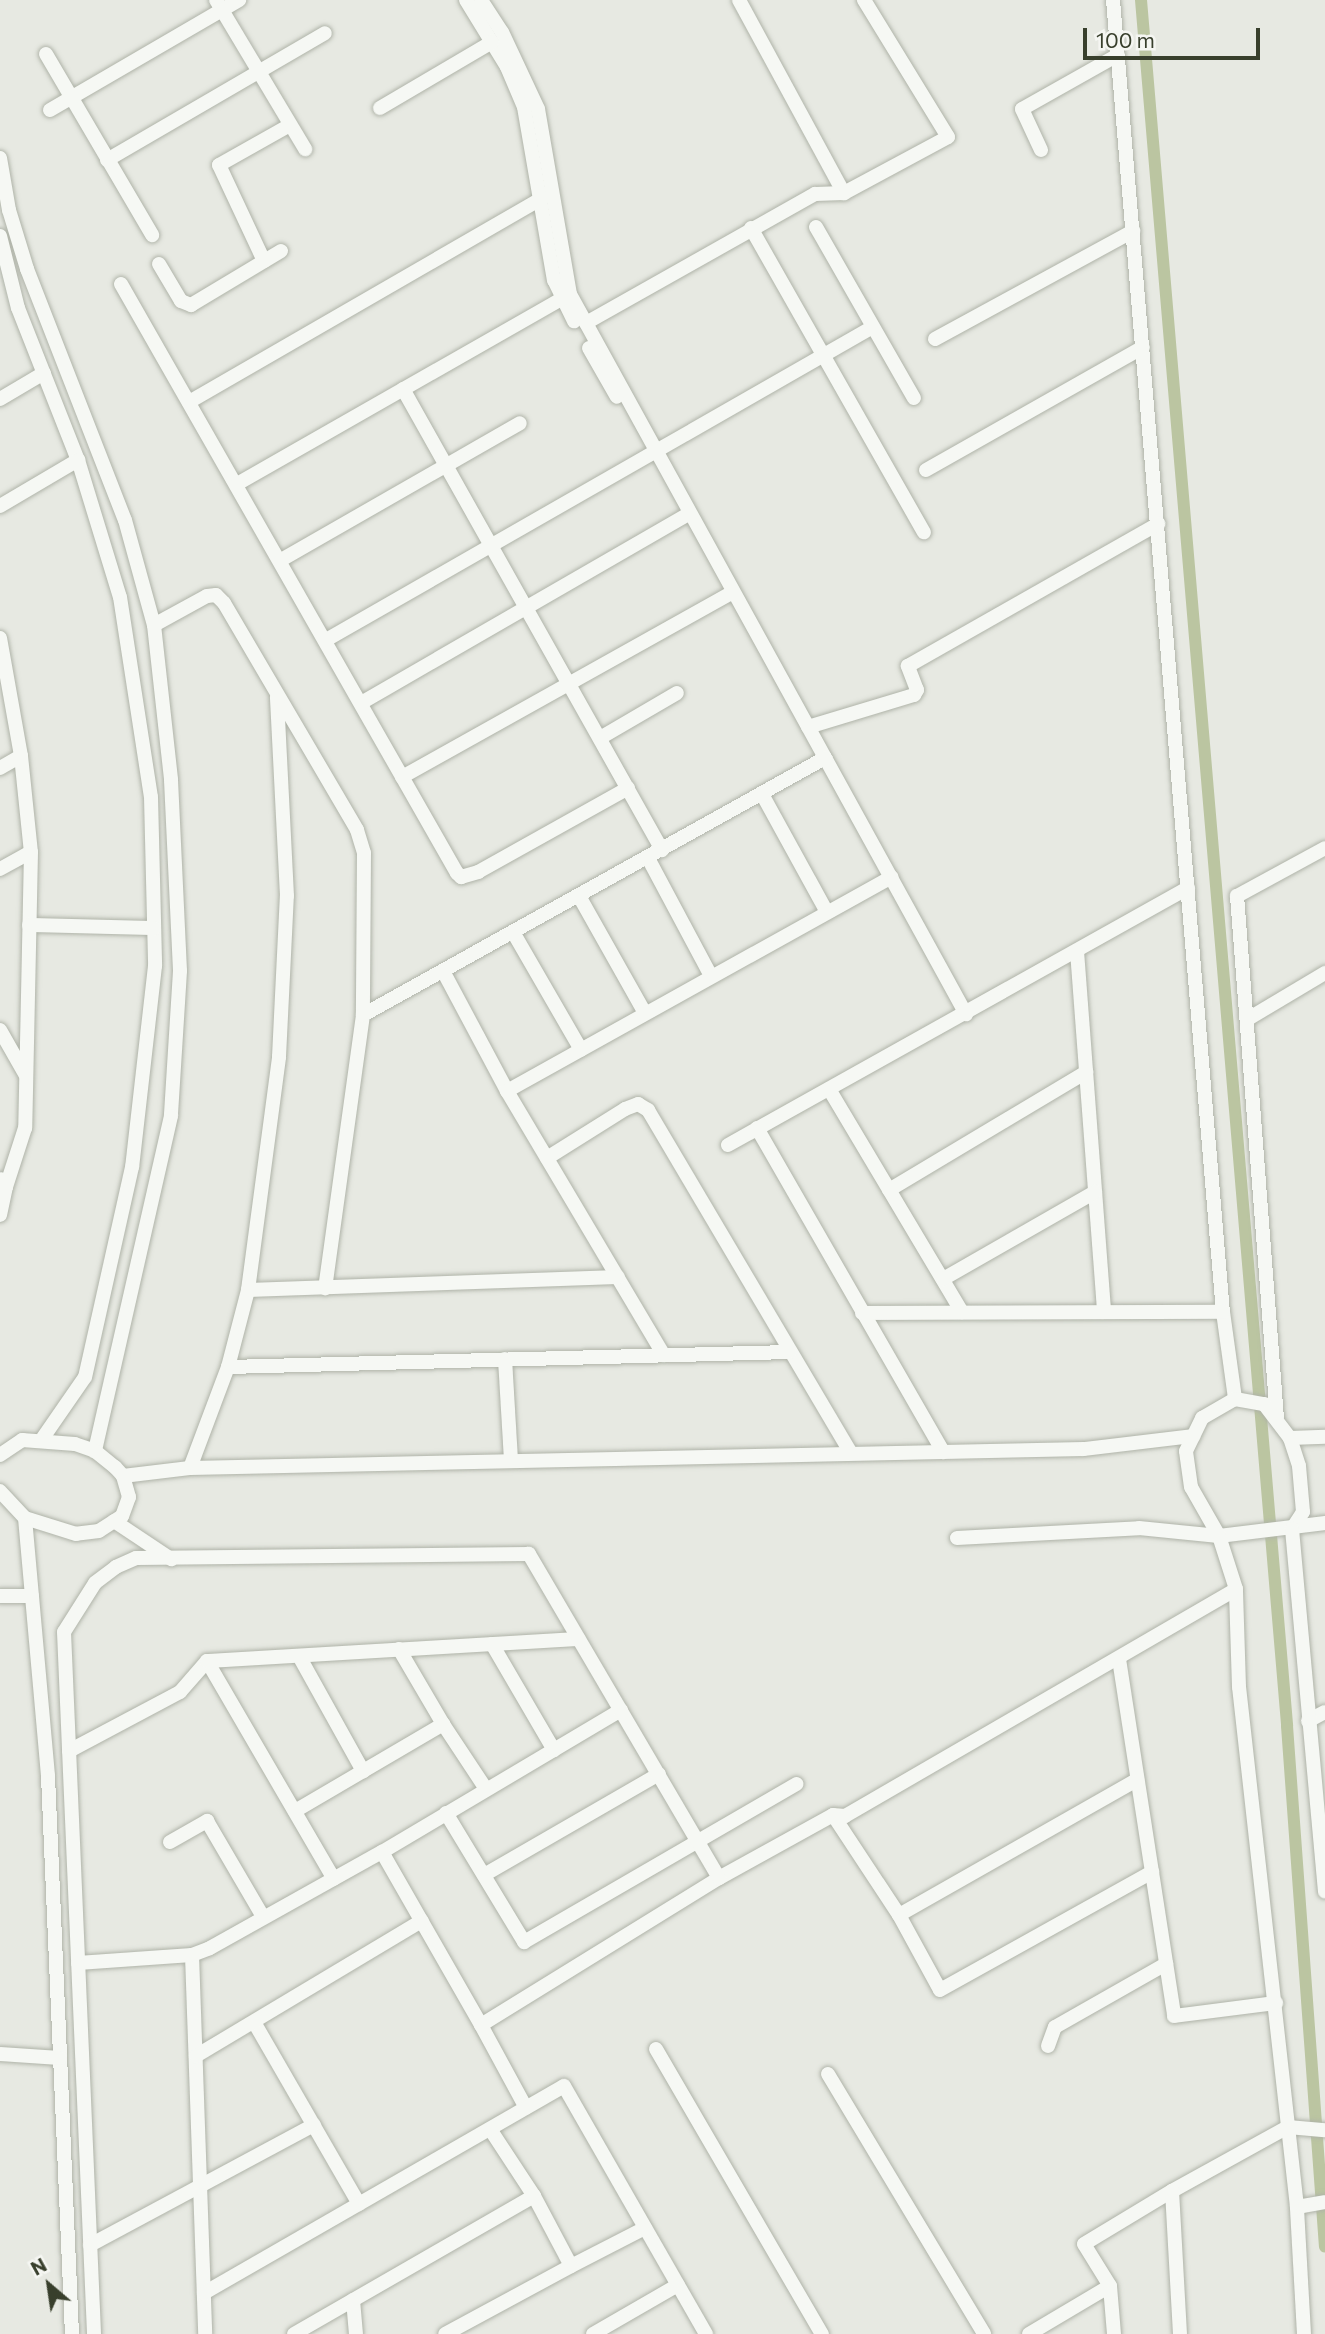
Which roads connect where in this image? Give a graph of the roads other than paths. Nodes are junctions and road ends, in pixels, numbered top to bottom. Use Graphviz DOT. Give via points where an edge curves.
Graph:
graph roads {
  1 [pos="239,0"];
  2 [pos="466,0"];
  3 [pos="481,0"];
  4 [pos="739,0"];
  5 [pos="864,0"];
  6 [pos="1113,0"];
  7 [pos="219,5"];
  8 [pos="325,33"];
  9 [pos="492,42"];
  10 [pos="46,54"];
  11 [pos="1118,55"];
  12 [pos="258,71"];
  13 [pos="70,98"];
  14 [pos="380,108"];
  15 [pos="50,110"];
  16 [pos="290,125"];
  17 [pos="305,149"];
  18 [pos="1041,150"];
  19 [pos="0,158"];
  20 [pos="107,160"];
  21 [pos="844,193"];
  22 [pos="542,198"];
  23 [pos="816,227"];
  24 [pos="751,228"];
  25 [pos="1133,231"];
  26 [pos="152,235"];
  27 [pos="0,236"];
  28 [pos="281,251"];
  29 [pos="264,261"];
  30 [pos="159,264"];
  31 [pos="121,284"];
  32 [pos="566,296"];
  33 [pos="586,323"];
  34 [pos="871,328"];
  35 [pos="935,339"];
  36 [pos="1143,347"];
  37 [pos="822,355"];
  38 [pos="44,373"];
  39 [pos="403,389"];
  40 [pos="914,398"];
  41 [pos="0,399"];
  42 [pos="189,402"];
  43 [pos="520,423"];
  44 [pos="653,449"];
  45 [pos="78,460"];
  46 [pos="446,464"];
  47 [pos="926,470"];
  48 [pos="237,484"];
  49 [pos="0,506"];
  50 [pos="689,514"];
  51 [pos="1158,524"];
  52 [pos="924,532"];
  53 [pos="492,545"];
  54 [pos="282,560"];
  55 [pos="733,592"];
  56 [pos="529,610"];
  57 [pos="154,625"];
  58 [pos="0,638"];
  59 [pos="326,640"];
  60 [pos="5,679"];
  61 [pos="570,683"];
  62 [pos="277,693"];
  63 [pos="677,694"];
  64 [pos="361,704"];
  65 [pos="808,727"];
  66 [pos="600,738"];
  67 [pos="21,756"];
  68 [pos="825,758"];
  69 [pos="0,768"];
  70 [pos="401,777"];
  71 [pos="628,788"];
  72 [pos="762,794"];
  73 [pos="1325,848"];
  74 [pos="662,850"];
  75 [pos="31,852"];
  76 [pos="648,858"];
  77 [pos="0,869"];
  78 [pos="891,877"];
  79 [pos="1188,888"];
  80 [pos="579,896"];
  81 [pos="827,912"];
  82 [pos="29,925"];
  83 [pos="154,928"];
  84 [pos="513,932"];
  85 [pos="1077,951"];
  86 [pos="443,971"];
  87 [pos="1325,973"];
  88 [pos="711,976"];
  89 [pos="645,1013"];
  90 [pos="966,1014"];
  91 [pos="363,1015"];
  92 [pos="1248,1019"];
  93 [pos="0,1030"];
  94 [pos="581,1050"];
  95 [pos="1086,1072"];
  96 [pos="26,1076"];
  97 [pos="829,1089"];
  98 [pos="507,1091"];
  99 [pos="757,1128"];
  100 [pos="728,1145"];
  101 [pos="547,1158"];
  102 [pos="3,1182"];
  103 [pos="889,1190"];
  104 [pos="1095,1192"];
  105 [pos="0,1215"];
  106 [pos="618,1277"];
  107 [pos="943,1279"];
  108 [pos="325,1287"];
  109 [pos="248,1290"];
  110 [pos="962,1312"];
  111 [pos="1104,1312"];
  112 [pos="1223,1312"];
  113 [pos="862,1313"];
  114 [pos="790,1352"];
  115 [pos="664,1355"];
  116 [pos="505,1359"];
  117 [pos="228,1367"];
  118 [pos="1235,1399"];
  119 [pos="1277,1418"];
  120 [pos="1194,1436"];
  121 [pos="1325,1437"];
  122 [pos="1290,1438"];
  123 [pos="42,1439"];
  124 [pos="1,1451"];
  125 [pos="96,1451"];
  126 [pos="850,1451"];
  127 [pos="943,1452"];
  128 [pos="511,1461"];
  129 [pos="190,1468"];
  130 [pos="123,1476"];
  131 [pos="0,1491"];
  132 [pos="25,1518"];
  133 [pos="114,1521"];
  134 [pos="1325,1523"];
  135 [pos="1292,1528"];
  136 [pos="1219,1536"];
  137 [pos="957,1538"];
  138 [pos="172,1559"];
  139 [pos="1236,1589"];
  140 [pos="0,1596"];
  141 [pos="32,1596"];
  142 [pos="578,1639"];
  143 [pos="492,1644"];
  144 [pos="399,1650"];
  145 [pos="299,1656"];
  146 [pos="1119,1659"];
  147 [pos="207,1661"];
  148 [pos="621,1710"];
  149 [pos="1325,1712"];
  150 [pos="1308,1721"];
  151 [pos="443,1724"];
  152 [pos="69,1751"];
  153 [pos="554,1751"];
  154 [pos="363,1771"];
  155 [pos="659,1774"];
  156 [pos="1137,1780"];
  157 [pos="797,1784"];
  158 [pos="486,1789"];
  159 [pos="295,1811"];
  160 [pos="446,1813"];
  161 [pos="833,1815"];
  162 [pos="700,1840"];
  163 [pos="170,1842"];
  164 [pos="382,1852"];
  165 [pos="1152,1872"];
  166 [pos="484,1875"];
  167 [pos="334,1878"];
  168 [pos="719,1878"];
  169 [pos="1325,1891"];
  170 [pos="899,1915"];
  171 [pos="263,1917"];
  172 [pos="422,1921"];
  173 [pos="192,1955"];
  174 [pos="78,1963"];
  175 [pos="1166,1964"];
  176 [pos="1276,2003"];
  177 [pos="254,2022"];
  178 [pos="481,2025"];
  179 [pos="1048,2046"];
  180 [pos="656,2049"];
  181 [pos="0,2054"];
  182 [pos="196,2056"];
  183 [pos="60,2058"];
  184 [pos="828,2074"];
  185 [pos="526,2108"];
  186 [pos="314,2125"];
  187 [pos="1288,2127"];
  188 [pos="489,2129"];
  189 [pos="1325,2130"];
  190 [pos="200,2186"];
  191 [pos="1171,2191"];
  192 [pos="534,2196"];
  193 [pos="1325,2202"];
  194 [pos="359,2204"];
  195 [pos="1297,2207"];
  196 [pos="645,2228"];
  197 [pos="90,2245"];
  198 [pos="571,2266"];
  199 [pos="678,2285"];
  200 [pos="1110,2286"];
  201 [pos="204,2293"];
  202 [pos="353,2300"];
  203 [pos="611,2329"];
  204 [pos="72,2334"];
  205 [pos="94,2334"];
  206 [pos="205,2334"];
  207 [pos="294,2334"];
  208 [pos="356,2334"];
  209 [pos="445,2334"];
  210 [pos="593,2334"];
  211 [pos="706,2334"];
  212 [pos="822,2334"];
  213 [pos="984,2334"];
  214 [pos="1029,2334"];
  215 [pos="1114,2334"];
  216 [pos="1180,2334"];
  217 [pos="1304,2334"];
  1 -- 7 [label="street"];
  2 -- 9 [label="street"];
  3 -- 32 [label="street" via="502,32 538,109"];
  4 -- 21 [label="street"];
  5 -- 21 [label="street" via="948,137"];
  6 -- 11 [label="street"];
  7 -- 12 [label="street"];
  7 -- 13 [label="street"];
  8 -- 12 [label="street"];
  9 -- 14 [label="street"];
  9 -- 22 [label="street" via="524,107"];
  10 -- 13 [label="street"];
  11 -- 18 [label="street" via="1022,109"];
  11 -- 25 [label="street"];
  12 -- 16 [label="street"];
  12 -- 20 [label="street"];
  13 -- 15 [label="street"];
  13 -- 20 [label="street"];
  16 -- 17 [label="street"];
  16 -- 29 [label="street" via="219,165"];
  19 -- 57 [label="street" via="9,210 27,269 125,520"];
  20 -- 26 [label="street"];
  21 -- 24 [label="street" via="815,194"];
  22 -- 32 [label="street" via="552,270"];
  22 -- 42 [label="street"];
  23 -- 34 [label="street"];
  24 -- 33 [label="street" via="726,248"];
  24 -- 37 [label="street"];
  25 -- 35 [label="street"];
  25 -- 36 [label="street"];
  27 -- 38 [label="street" via="18,308"];
  28 -- 29 [label="street"];
  29 -- 30 [label="street" via="186,306"];
  31 -- 42 [label="street"];
  32 -- 33 [label="street"];
  32 -- 39 [label="street"];
  32 -- 44 [label="street" via="643,440"];
  33 -- 44 [label="street" via="650,435"];
  34 -- 37 [label="street"];
  34 -- 40 [label="street"];
  36 -- 47 [label="street"];
  36 -- 51 [label="street"];
  37 -- 44 [label="street"];
  37 -- 52 [label="street"];
  38 -- 41 [label="street"];
  38 -- 45 [label="street"];
  39 -- 46 [label="street"];
  39 -- 48 [label="street"];
  42 -- 48 [label="street"];
  43 -- 46 [label="street"];
  44 -- 50 [label="street"];
  44 -- 53 [label="street"];
  45 -- 49 [label="street"];
  45 -- 83 [label="street" via="120,597 150,797"];
  46 -- 53 [label="street"];
  46 -- 54 [label="street"];
  48 -- 54 [label="street"];
  50 -- 55 [label="street"];
  50 -- 56 [label="street"];
  51 -- 65 [label="street" via="908,666 917,690 914,695"];
  51 -- 79 [label="street"];
  53 -- 56 [label="street"];
  53 -- 59 [label="street"];
  54 -- 59 [label="street"];
  55 -- 61 [label="street"];
  55 -- 65 [label="street"];
  56 -- 61 [label="street"];
  56 -- 64 [label="street"];
  57 -- 62 [label="street" via="216,595"];
  57 -- 125 [label="street" via="172,780 180,971 171,1116"];
  58 -- 60 [label="street"];
  59 -- 64 [label="street"];
  60 -- 67 [label="street"];
  61 -- 66 [label="street"];
  61 -- 70 [label="street"];
  62 -- 91 [label="street" via="357,830 364,853"];
  62 -- 109 [label="street" via="286,909 279,1057"];
  63 -- 66 [label="street"];
  64 -- 70 [label="street"];
  65 -- 68 [label="street"];
  66 -- 71 [label="street"];
  67 -- 69 [label="street"];
  67 -- 75 [label="street"];
  68 -- 72 [label="street"];
  68 -- 78 [label="street"];
  70 -- 71 [label="street" via="461,877"];
  71 -- 74 [label="street"];
  72 -- 74 [label="street"];
  72 -- 81 [label="street"];
  73 -- 92 [label="street" via="1237,896"];
  74 -- 76 [label="street"];
  75 -- 77 [label="street"];
  75 -- 82 [label="street"];
  76 -- 80 [label="street"];
  76 -- 88 [label="street"];
  78 -- 81 [label="street"];
  78 -- 90 [label="street"];
  79 -- 85 [label="street"];
  79 -- 112 [label="street"];
  80 -- 84 [label="street"];
  80 -- 89 [label="street"];
  81 -- 88 [label="street"];
  82 -- 83 [label="street"];
  82 -- 96 [label="street"];
  83 -- 123 [label="street" via="155,966 132,1167 86,1377"];
  84 -- 86 [label="street"];
  84 -- 94 [label="street"];
  85 -- 90 [label="street"];
  85 -- 95 [label="street"];
  86 -- 91 [label="street"];
  86 -- 98 [label="street"];
  87 -- 92 [label="street"];
  88 -- 89 [label="street"];
  89 -- 94 [label="street"];
  90 -- 97 [label="street"];
  91 -- 108 [label="street"];
  92 -- 119 [label="street"];
  93 -- 96 [label="street"];
  94 -- 98 [label="street"];
  95 -- 103 [label="street"];
  95 -- 104 [label="street"];
  96 -- 102 [label="street" via="25,1128"];
  97 -- 99 [label="street"];
  97 -- 103 [label="street"];
  98 -- 101 [label="street"];
  99 -- 100 [label="street"];
  99 -- 113 [label="street"];
  101 -- 106 [label="street"];
  101 -- 114 [label="street" via="625,1109 638,1104 649,1110"];
  102 -- 105 [label="street"];
  103 -- 107 [label="street"];
  104 -- 107 [label="street"];
  104 -- 111 [label="street"];
  106 -- 108 [label="street"];
  106 -- 115 [label="street"];
  107 -- 110 [label="street"];
  108 -- 109 [label="street"];
  109 -- 117 [label="street"];
  110 -- 111 [label="street"];
  110 -- 113 [label="street"];
  111 -- 112 [label="street"];
  112 -- 118 [label="street"];
  113 -- 127 [label="street"];
  114 -- 115 [label="street"];
  114 -- 126 [label="street"];
  115 -- 116 [label="street"];
  116 -- 117 [label="street"];
  116 -- 128 [label="street"];
  117 -- 129 [label="street"];
  118 -- 119 [label="street" via="1264,1404"];
  118 -- 120 [label="street" via="1202,1418"];
  119 -- 122 [label="street"];
  120 -- 127 [label="street" via="1084,1449"];
  120 -- 136 [label="street" via="1186,1451 1191,1487"];
  121 -- 122 [label="street"];
  122 -- 135 [label="street" via="1299,1466 1303,1512"];
  123 -- 124 [label="street" via="23,1440"];
  123 -- 125 [label="street"];
  125 -- 130 [label="street"];
  126 -- 127 [label="street"];
  126 -- 128 [label="street"];
  128 -- 129 [label="street"];
  129 -- 130 [label="street"];
  130 -- 133 [label="street" via="129,1497 122,1516"];
  131 -- 132 [label="street"];
  132 -- 133 [label="street" via="76,1534 99,1531"];
  132 -- 141 [label="street"];
  133 -- 138 [label="street"];
  134 -- 135 [label="street"];
  135 -- 136 [label="street"];
  135 -- 150 [label="street"];
  136 -- 137 [label="street" via="1139,1528"];
  136 -- 139 [label="street"];
  138 -- 142 [label="street" via="529,1554"];
  138 -- 152 [label="street" via="136,1558 116,1567 95,1583 64,1632"];
  139 -- 146 [label="street"];
  139 -- 176 [label="street" via="1239,1687"];
  140 -- 141 [label="street"];
  141 -- 183 [label="street" via="48,1776"];
  142 -- 143 [label="street"];
  142 -- 148 [label="street"];
  143 -- 144 [label="street"];
  143 -- 153 [label="street"];
  144 -- 145 [label="street"];
  144 -- 151 [label="street"];
  145 -- 147 [label="street"];
  145 -- 154 [label="street"];
  146 -- 156 [label="street"];
  146 -- 161 [label="street" via="845,1816"];
  147 -- 152 [label="street" via="180,1692"];
  147 -- 159 [label="street"];
  148 -- 153 [label="street"];
  148 -- 155 [label="street"];
  149 -- 150 [label="street"];
  150 -- 169 [label="street"];
  151 -- 154 [label="street"];
  151 -- 158 [label="street"];
  152 -- 174 [label="street"];
  153 -- 158 [label="street"];
  154 -- 159 [label="street"];
  155 -- 162 [label="street"];
  155 -- 166 [label="street"];
  156 -- 165 [label="street"];
  156 -- 170 [label="street"];
  157 -- 162 [label="street"];
  158 -- 160 [label="street"];
  159 -- 167 [label="street"];
  160 -- 164 [label="street"];
  160 -- 166 [label="street"];
  161 -- 168 [label="street"];
  161 -- 170 [label="street"];
  162 -- 166 [label="street" via="524,1942"];
  162 -- 168 [label="street"];
  163 -- 171 [label="street" via="207,1821"];
  164 -- 167 [label="street"];
  164 -- 172 [label="street"];
  165 -- 170 [label="street" via="940,1990"];
  165 -- 175 [label="street"];
  167 -- 171 [label="street"];
  168 -- 178 [label="street"];
  171 -- 173 [label="street"];
  172 -- 177 [label="street"];
  172 -- 178 [label="street"];
  173 -- 174 [label="street"];
  173 -- 182 [label="street"];
  174 -- 197 [label="street"];
  175 -- 176 [label="street" via="1174,2015"];
  175 -- 179 [label="street" via="1055,2027"];
  176 -- 187 [label="street"];
  177 -- 182 [label="street"];
  177 -- 186 [label="street"];
  178 -- 185 [label="street"];
  180 -- 212 [label="street"];
  181 -- 183 [label="street"];
  182 -- 190 [label="street"];
  183 -- 204 [label="street"];
  184 -- 213 [label="street"];
  185 -- 188 [label="street"];
  185 -- 196 [label="street" via="564,2086"];
  186 -- 190 [label="street"];
  186 -- 194 [label="street"];
  187 -- 189 [label="street"];
  187 -- 191 [label="street"];
  187 -- 195 [label="street"];
  188 -- 192 [label="street"];
  188 -- 194 [label="street"];
  190 -- 197 [label="street"];
  190 -- 201 [label="street"];
  191 -- 200 [label="street" via="1084,2244"];
  191 -- 216 [label="street"];
  192 -- 198 [label="street"];
  192 -- 202 [label="street"];
  193 -- 195 [label="street"];
  194 -- 201 [label="street"];
  195 -- 217 [label="street"];
  196 -- 198 [label="street"];
  196 -- 199 [label="street"];
  197 -- 205 [label="street"];
  198 -- 209 [label="street"];
  199 -- 203 [label="street"];
  199 -- 211 [label="street"];
  200 -- 214 [label="street"];
  200 -- 215 [label="street"];
  201 -- 206 [label="street"];
  202 -- 207 [label="street"];
  202 -- 208 [label="street"];
  203 -- 210 [label="street"];
}
